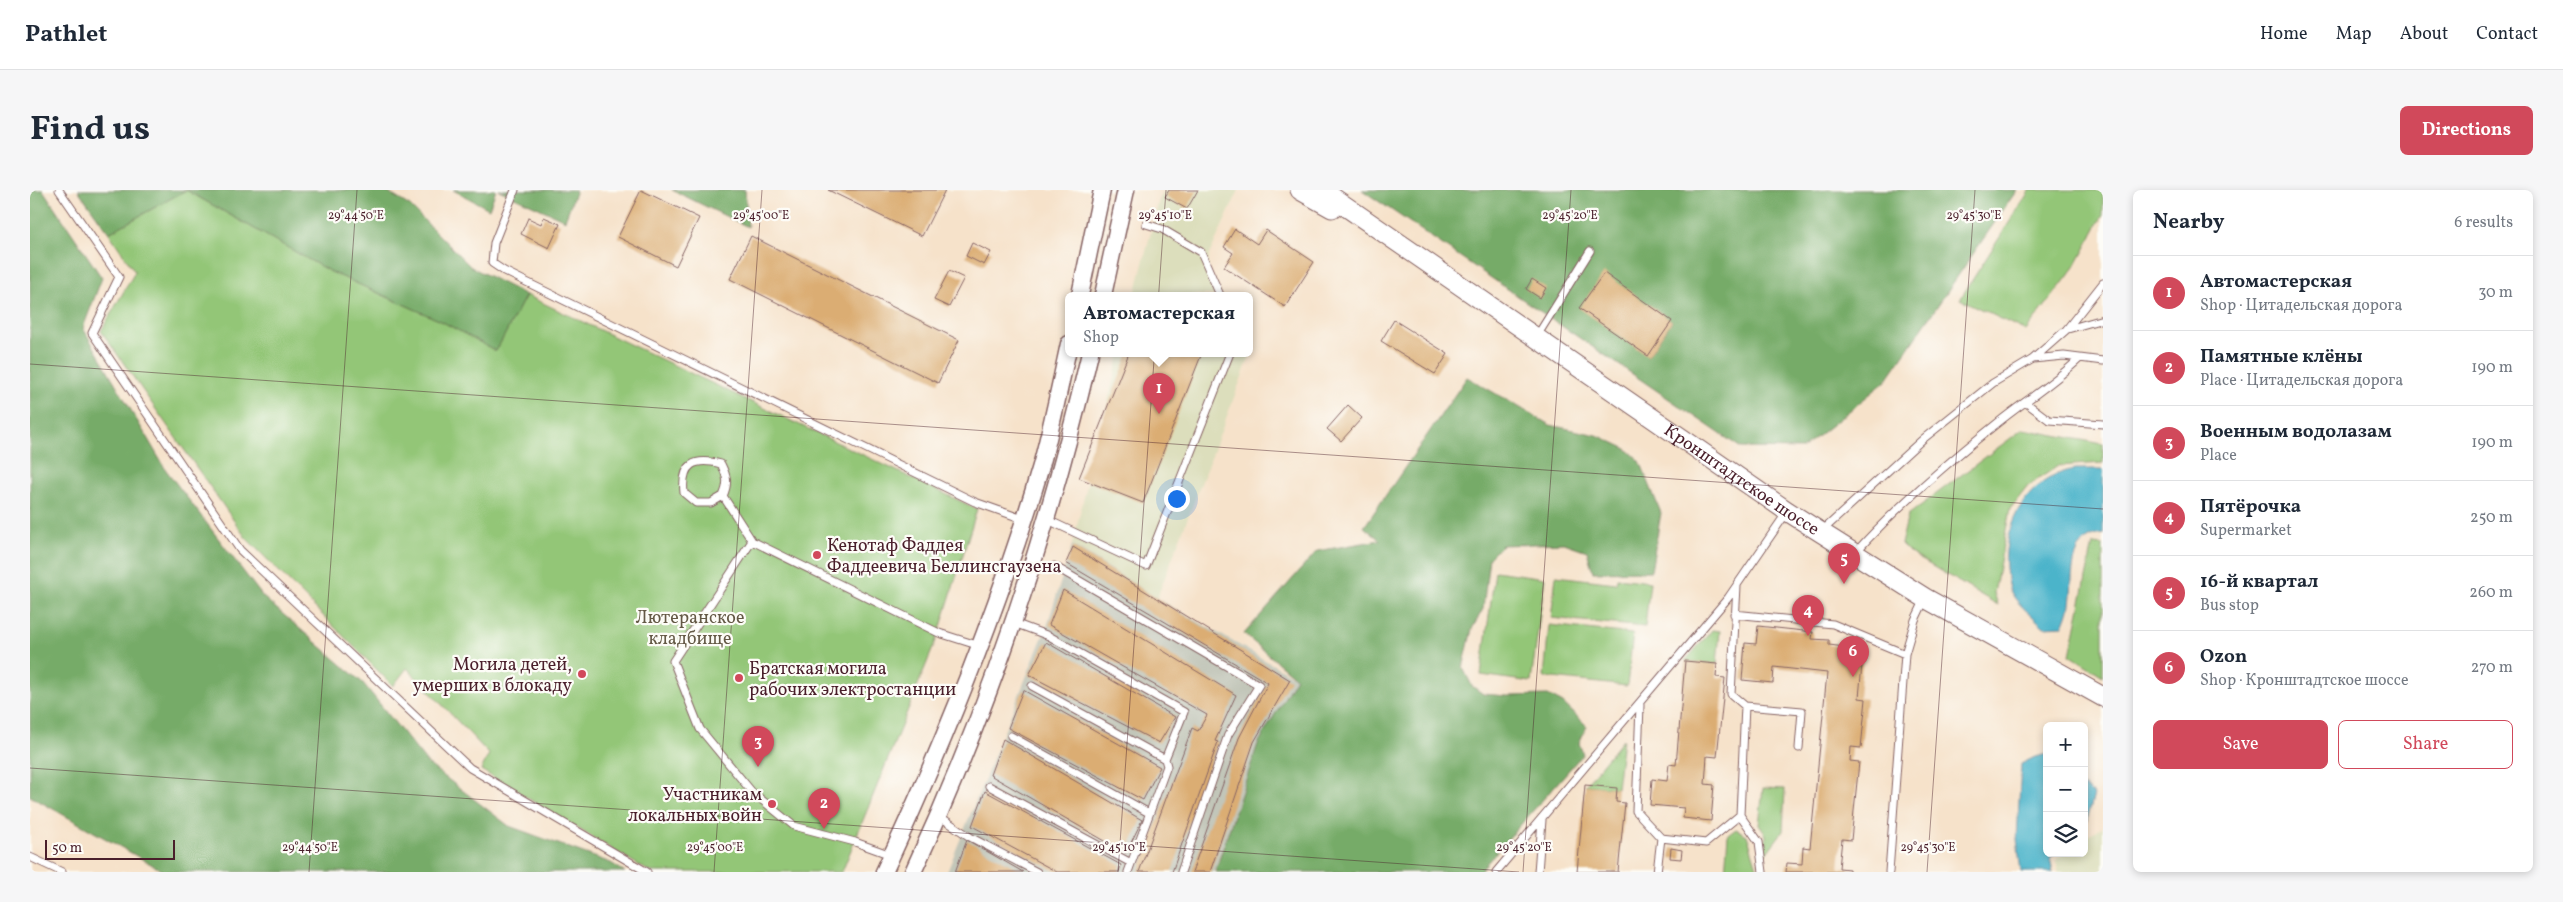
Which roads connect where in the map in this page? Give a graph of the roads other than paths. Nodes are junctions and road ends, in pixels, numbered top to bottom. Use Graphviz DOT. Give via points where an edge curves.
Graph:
graph roads {
  1 [pos="59,190"];
  2 [pos="515,190"];
  3 [pos="1102,190"];
  4 [pos="1126,190"];
  5 [pos="1300,190"];
  6 [pos="1322,190"];
  7 [pos="1146,224"];
  8 [pos="1395,242"];
  9 [pos="1590,251"];
  10 [pos="2103,282"];
  11 [pos="1081,292"];
  12 [pos="1104,292"];
  13 [pos="1219,292"];
  14 [pos="2103,319"];
  15 [pos="2066,330"];
  16 [pos="1536,338"];
  17 [pos="1066,357"];
  18 [pos="1089,357"];
  19 [pos="1228,357"];
  20 [pos="2033,359"];
  21 [pos="2079,359"];
  22 [pos="2103,361"];
  23 [pos="2025,402"];
  24 [pos="2103,424"];
  25 [pos="723,496"];
  26 [pos="1787,511"];
  27 [pos="1023,520"];
  28 [pos="1048,520"];
  29 [pos="1821,533"];
  30 [pos="752,541"];
  31 [pos="1854,553"];
  32 [pos="1054,566"];
  33 [pos="1737,585"];
  34 [pos="1925,598"];
  35 [pos="1734,614"];
  36 [pos="1014,623"];
  37 [pos="980,646"];
  38 [pos="1905,654"];
  39 [pos="1032,686"];
  40 [pos="2103,697"];
  41 [pos="1640,704"];
  42 [pos="1746,706"];
  43 [pos="1011,736"];
  44 [pos="1800,748"];
  45 [pos="1165,759"];
  46 [pos="989,786"];
  47 [pos="1149,813"];
  48 [pos="939,815"];
  49 [pos="1740,815"];
  50 [pos="1542,820"];
  51 [pos="1660,838"];
  52 [pos="891,855"];
  53 [pos="30,857"];
  54 [pos="1131,863"];
  55 [pos="62,872"];
  56 [pos="647,872"];
  57 [pos="884,872"];
  58 [pos="913,872"];
  59 [pos="1037,872"];
  60 [pos="1128,872"];
  61 [pos="1181,872"];
  62 [pos="1496,872"];
  63 [pos="1538,872"];
  64 [pos="1657,872"];
  65 [pos="1763,872"];
  66 [pos="1889,872"];
  1 -- 56 [label="lane" via="119,277 92,333 240,550 470,768"];
  2 -- 27 [label="lane" via="494,243 492,263 504,271 975,502"];
  3 -- 11 [label="street"];
  4 -- 12 [label="street"];
  5 -- 8 [label="main road, Кронштадтское шоссе"];
  6 -- 8 [label="main road, Кронштадтское шоссе"];
  7 -- 13 [label="lane" via="1162,229 1201,252"];
  8 -- 16 [label="main road, Кронштадтское шоссе"];
  9 -- 16 [label="lane"];
  10 -- 15 [label="lane"];
  14 -- 15 [label="lane"];
  15 -- 20 [label="lane"];
  16 -- 26 [label="main road, Кронштадтское шоссе"];
  17 -- 27 [label="street" via="1041,465"];
  18 -- 28 [label="street"];
  19 -- 28 [label="lane" via="1146,566"];
  20 -- 21 [label="lane" via="2064,356"];
  20 -- 29 [label="lane" via="1993,382 1923,439"];
  21 -- 22 [label="lane"];
  21 -- 23 [label="lane" via="2057,380"];
  23 -- 24 [label="lane" via="2049,420"];
  23 -- 31 [label="lane" via="1883,521"];
  25 -- 25 [label="lane" via="728,477 720,464 704,460 690,465 682,477 684,493 696,503 712,503"];
  25 -- 30 [label="lane"];
  26 -- 29 [label="main road, Кронштадтское шоссе"];
  26 -- 33 [label="lane"];
  27 -- 37 [label="street"];
  28 -- 36 [label="street"];
  29 -- 31 [label="main road, Кронштадтское шоссе"];
  30 -- 37 [label="lane" via="939,633"];
  30 -- 52 [label="lane" via="673,661 700,729 752,792 794,826"];
  31 -- 34 [label="main road, Кронштадтское шоссе"];
  32 -- 61 [label="lane" via="1259,685 1228,735"];
  33 -- 35 [label="lane"];
  33 -- 41 [label="lane"];
  34 -- 38 [label="lane"];
  34 -- 40 [label="main road, Кронштадтское шоссе"];
  35 -- 38 [label="lane" via="1833,624"];
  35 -- 42 [label="lane" via="1731,694"];
  36 -- 45 [label="lane" via="1049,636 1184,712"];
  36 -- 48 [label="street" via="988,699"];
  37 -- 52 [label="street"];
  38 -- 66 [label="lane"];
  39 -- 45 [label="lane"];
  41 -- 50 [label="lane"];
  41 -- 51 [label="lane" via="1636,812"];
  42 -- 44 [label="lane" via="1802,711"];
  42 -- 49 [label="lane"];
  43 -- 47 [label="lane"];
  45 -- 47 [label="lane" via="1167,766"];
  46 -- 54 [label="lane"];
  47 -- 54 [label="lane"];
  48 -- 58 [label="street"];
  48 -- 59 [label="lane" via="970,836"];
  49 -- 51 [label="lane" via="1706,843"];
  49 -- 65 [label="lane" via="1759,842"];
  50 -- 62 [label="lane"];
  50 -- 63 [label="lane"];
  51 -- 64 [label="lane"];
  52 -- 57 [label="street"];
  53 -- 55 [label="lane"];
  54 -- 60 [label="lane"];
}
